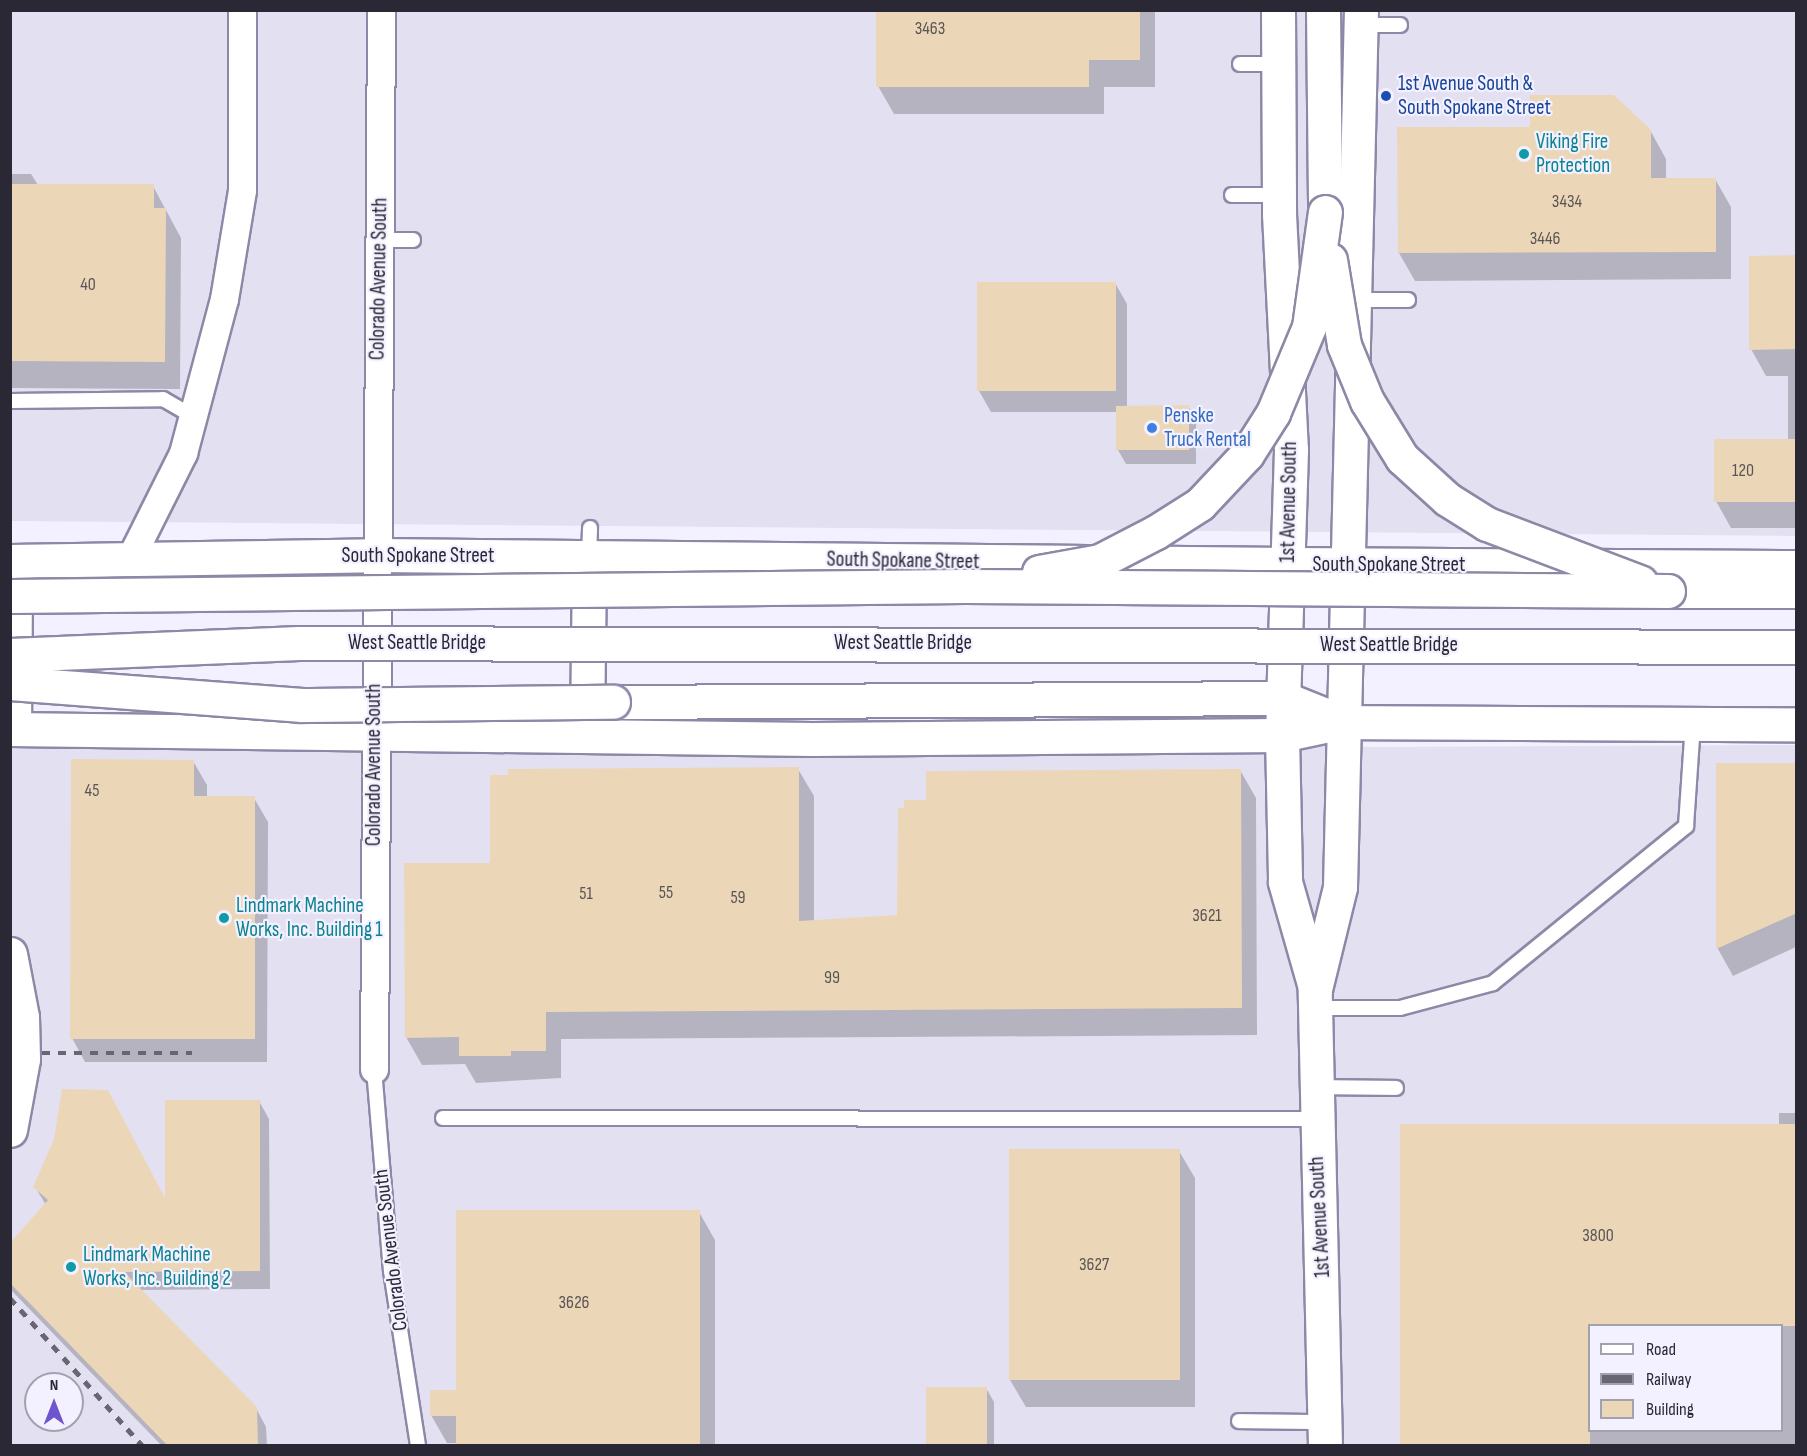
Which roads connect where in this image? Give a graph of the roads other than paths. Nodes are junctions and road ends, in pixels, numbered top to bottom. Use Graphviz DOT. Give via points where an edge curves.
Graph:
graph roads {
  1 [pos="242,10"];
  2 [pos="381,10"];
  3 [pos="1278,10"];
  4 [pos="1323,10"];
  5 [pos="1361,18"];
  6 [pos="1400,25"];
  7 [pos="1240,64"];
  8 [pos="1278,64"];
  9 [pos="1232,195"];
  10 [pos="1279,195"];
  11 [pos="1325,212"];
  12 [pos="379,240"];
  13 [pos="413,240"];
  14 [pos="1356,300"];
  15 [pos="1408,300"];
  16 [pos="10,401"];
  17 [pos="193,416"];
  18 [pos="590,543"];
  19 [pos="376,555"];
  20 [pos="130,559"];
  21 [pos="13,560"];
  22 [pos="1288,564"];
  23 [pos="1346,565"];
  24 [pos="1797,567"];
  25 [pos="964,586"];
  26 [pos="1668,591"];
  27 [pos="1797,591"];
  28 [pos="12,595"];
  29 [pos="1797,647"];
  30 [pos="10,655"];
  31 [pos="10,683"];
  32 [pos="1283,698"];
  33 [pos="1343,722"];
  34 [pos="1693,724"];
  35 [pos="1797,724"];
  36 [pos="12,729"];
  37 [pos="374,735"];
  38 [pos="1282,735"];
  39 [pos="587,737"];
  40 [pos="10,954"];
  41 [pos="1315,998"];
  42 [pos="374,1069"];
  43 [pos="1396,1088"];
  44 [pos="1316,1103"];
  45 [pos="443,1118"];
  46 [pos="10,1130"];
  47 [pos="1239,1421"];
  48 [pos="1325,1434"];
  49 [pos="418,1446"];
  1 -- 17 [label="street" via="242,190 224,299"];
  2 -- 12 [label="street, Colorado Avenue South"];
  3 -- 8 [label="main road, 1st Avenue South"];
  4 -- 11 [label="main road"];
  5 -- 6 [label="lane"];
  5 -- 14 [label="main road, 1st Avenue South"];
  7 -- 8 [label="lane"];
  8 -- 10 [label="main road, 1st Avenue South"];
  9 -- 10 [label="lane"];
  10 -- 22 [label="main road, 1st Avenue South" via="1292,450"];
  11 -- 25 [label="main road, bridge" via="1309,327 1296,364 1247,454 1200,504 1100,561"];
  11 -- 26 [label="main road, bridge" via="1344,345 1367,401 1402,458 1447,499 1487,524"];
  12 -- 13 [label="lane"];
  12 -- 19 [label="street, Colorado Avenue South"];
  14 -- 15 [label="lane"];
  14 -- 23 [label="main road, 1st Avenue South"];
  16 -- 17 [label="lane" via="163,399"];
  17 -- 20 [label="street" via="183,453"];
  18 -- 19 [label="main road, South Spokane Street"];
  18 -- 22 [label="main road, South Spokane Street"];
  18 -- 39 [label="main road"];
  19 -- 20 [label="main road, South Spokane Street"];
  19 -- 37 [label="street, Colorado Avenue South"];
  20 -- 21 [label="main road, South Spokane Street"];
  21 -- 36 [label="main road"];
  22 -- 23 [label="main road, South Spokane Street"];
  22 -- 32 [label="main road, 1st Avenue South"];
  23 -- 24 [label="main road, South Spokane Street"];
  23 -- 33 [label="main road, 1st Avenue South"];
  25 -- 26 [label="main road, bridge"];
  25 -- 28 [label="main road, bridge"];
  26 -- 27 [label="main road"];
  29 -- 30 [label="main road, West Seattle Bridge, bridge" via="299,643"];
  31 -- 32 [label="main road, bridge" via="302,705"];
  32 -- 33 [label="main road"];
  32 -- 38 [label="main road, 1st Avenue South"];
  33 -- 34 [label="main road"];
  33 -- 38 [label="main road"];
  33 -- 41 [label="main road, 1st Avenue South" via="1340,887"];
  34 -- 35 [label="main road"];
  34 -- 41 [label="lane" via="1686,826 1493,984 1400,1008"];
  36 -- 37 [label="main road"];
  37 -- 39 [label="main road"];
  37 -- 42 [label="street, Colorado Avenue South"];
  38 -- 39 [label="main road"];
  38 -- 41 [label="main road, 1st Avenue South" via="1285,882"];
  40 -- 46 [label="main road, bridge" via="22,1017 23,1059"];
  41 -- 44 [label="main road, 1st Avenue South"];
  42 -- 49 [label="lane, Colorado Avenue South" via="391,1271"];
  43 -- 44 [label="lane"];
  44 -- 45 [label="lane"];
  44 -- 48 [label="main road, 1st Avenue South"];
  47 -- 48 [label="lane"];
}
